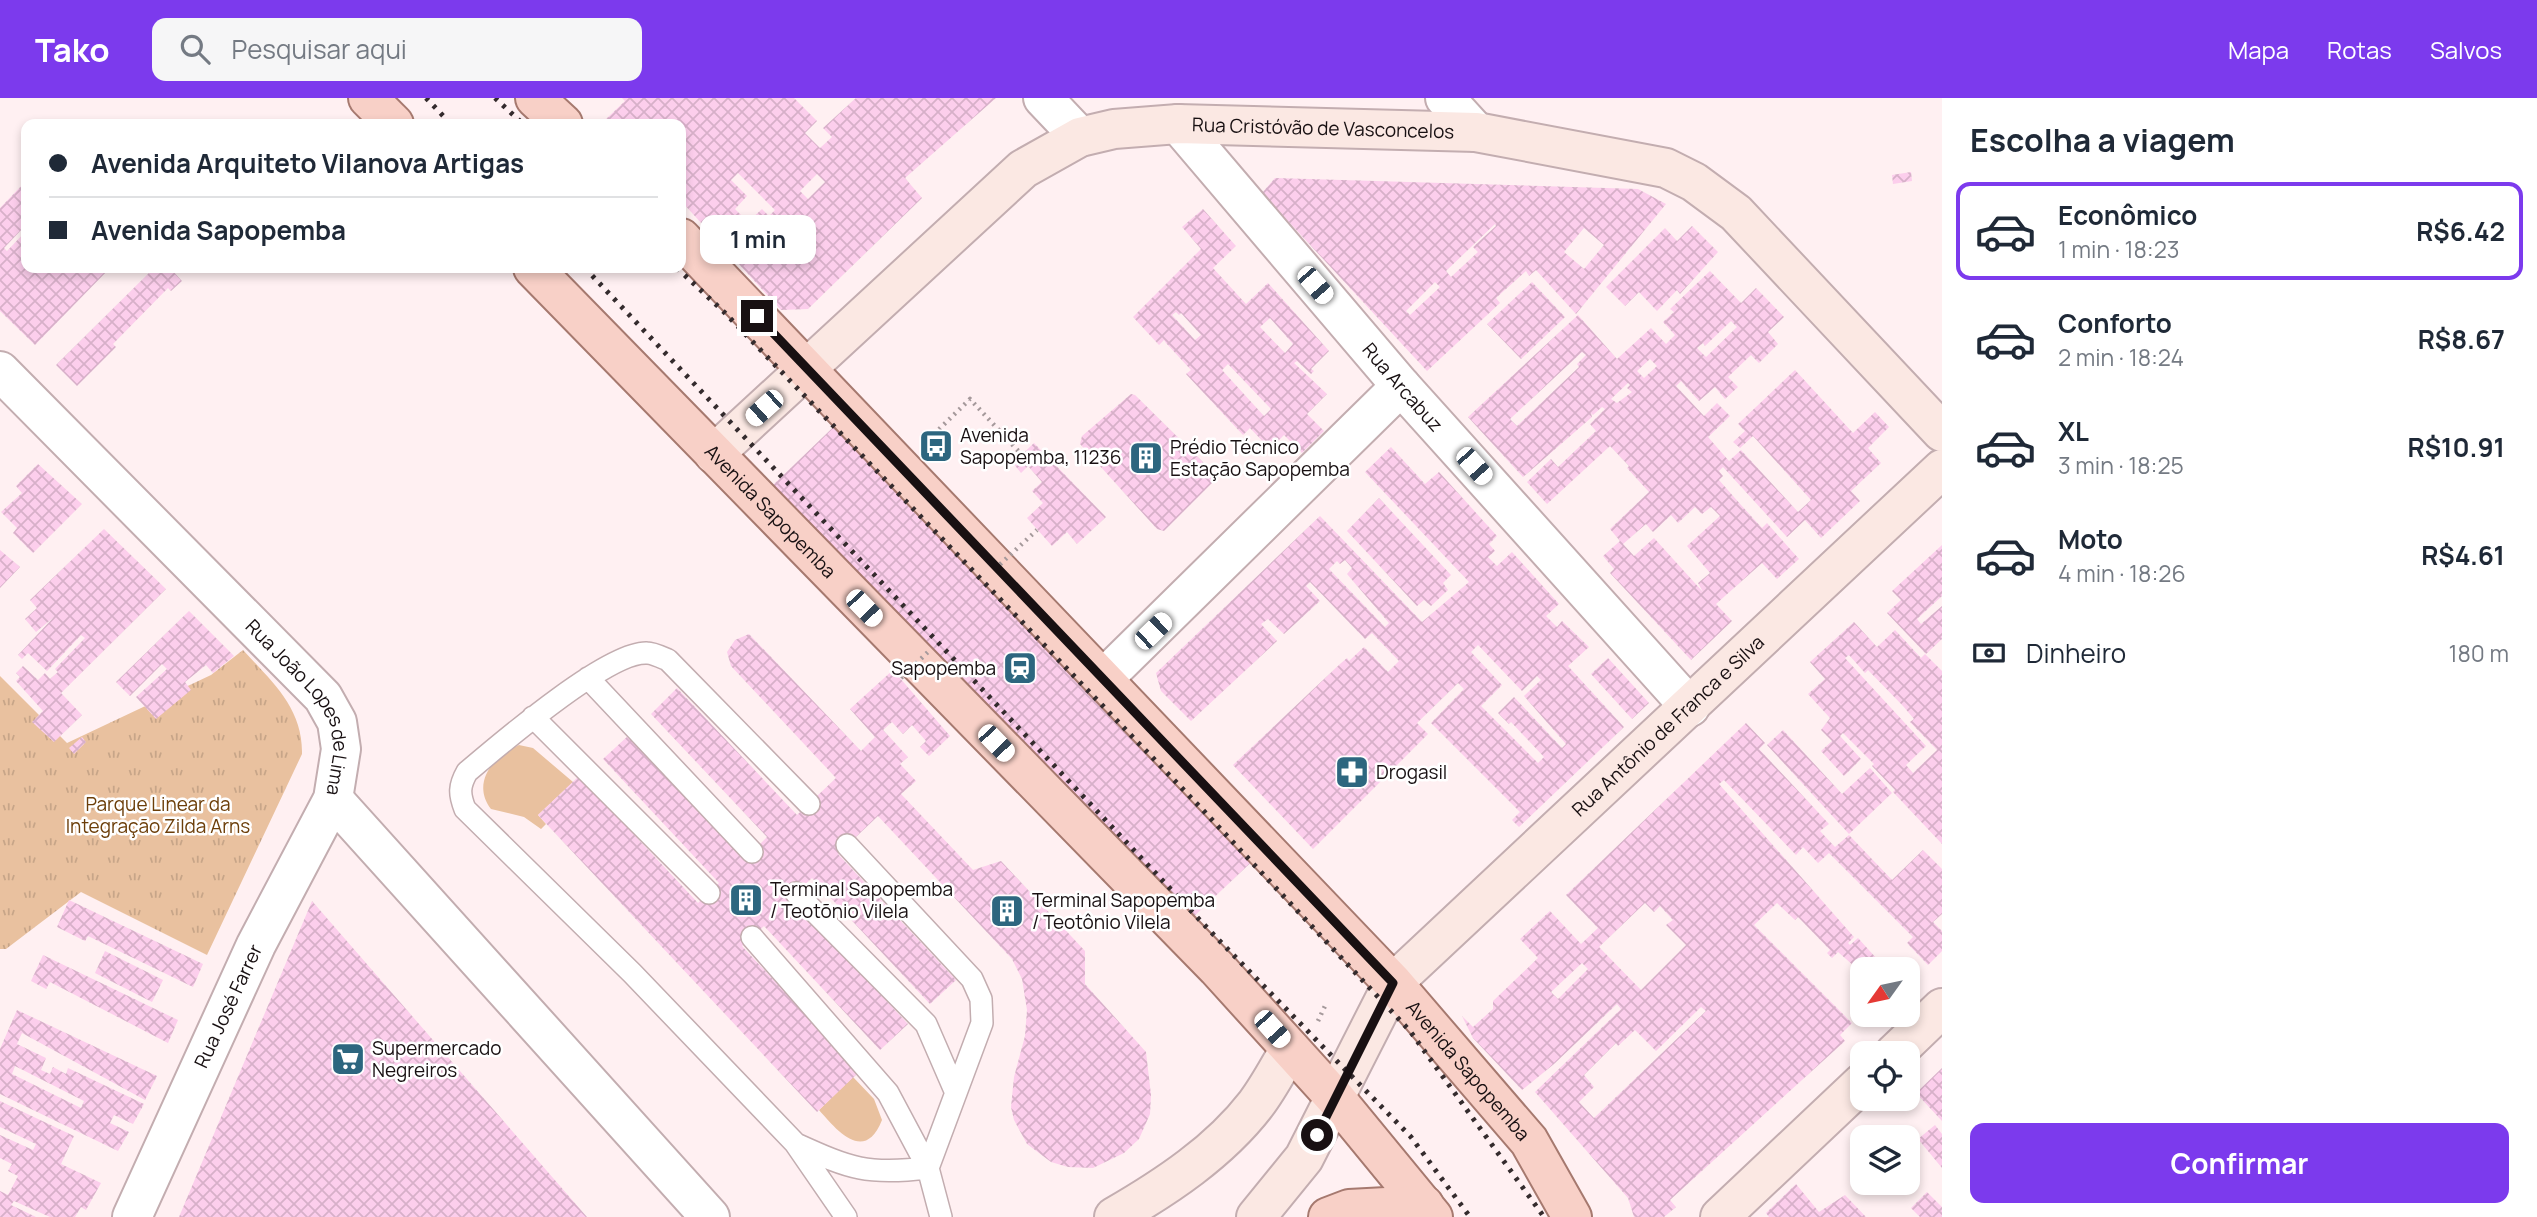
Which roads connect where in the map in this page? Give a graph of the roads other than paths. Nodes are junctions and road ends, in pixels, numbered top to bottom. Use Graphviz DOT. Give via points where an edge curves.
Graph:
graph roads {
  1 [pos="368,98"];
  2 [pos="535,98"];
  3 [pos="1043,98"];
  4 [pos="1445,98"];
  5 [pos="389,119"];
  6 [pos="558,119"];
  7 [pos="1178,124"];
  8 [pos="1476,132"];
  9 [pos="1080,137"];
  10 [pos="686,242"];
  11 [pos="538,273"];
  12 [pos="807,368"];
  13 [pos="0,371"];
  14 [pos="1401,386"];
  15 [pos="1942,432"];
  16 [pos="714,454"];
  17 [pos="1942,469"];
  18 [pos="588,678"];
  19 [pos="1103,679"];
  20 [pos="1690,707"];
  21 [pos="533,717"];
  22 [pos="333,799"];
  23 [pos="809,804"];
  24 [pos="847,845"];
  25 [pos="751,852"];
  26 [pos="709,893"];
  27 [pos="796,893"];
  28 [pos="752,937"];
  29 [pos="1393,983"];
  30 [pos="1942,1008"];
  31 [pos="1908,1041"];
  32 [pos="1290,1049"];
  33 [pos="957,1093"];
  34 [pos="1850,1094"];
  35 [pos="1336,1099"];
  36 [pos="795,1143"];
  37 [pos="928,1168"];
  38 [pos="1429,1211"];
  39 [pos="132,1217"];
  40 [pos="710,1217"];
  41 [pos="846,1217"];
  42 [pos="942,1217"];
  43 [pos="1114,1217"];
  44 [pos="1256,1217"];
  45 [pos="1328,1217"];
  46 [pos="1572,1217"];
  47 [pos="1720,1217"];
  1 -- 5 [label="main road"];
  2 -- 6 [label="main road"];
  3 -- 9 [label="street"];
  4 -- 8 [label="street"];
  7 -- 8 [label="street, Rua Cristóvão de Vasconcelos"];
  7 -- 9 [label="street, Rua Cristóvão de Vasconcelos"];
  7 -- 14 [label="street, Rua Arcabuz"];
  8 -- 15 [label="street, Rua Cristóvão de Vasconcelos" via="1666,168 1694,182 1736,213"];
  9 -- 12 [label="street, Rua Cristóvão de Vasconcelos" via="1023,169"];
  10 -- 12 [label="main road, Avenida Sapopemba"];
  11 -- 16 [label="main road, Avenida Sapopemba"];
  12 -- 16 [label="street, Rua Cristóvão de Vasconcelos"];
  12 -- 19 [label="main road, Avenida Sapopemba"];
  13 -- 22 [label="street, Rua João Lopes de Lima" via="323,697 337,722 341,749"];
  14 -- 19 [label="street"];
  14 -- 20 [label="street, Rua Arcabuz"];
  16 -- 32 [label="main road, Avenida Sapopemba" via="1217,968"];
  17 -- 20 [label="street, Rua Antônio de Franca e Silva"];
  18 -- 21 [label="lane"];
  18 -- 23 [label="lane" via="632,655 648,653 668,660"];
  18 -- 25 [label="lane"];
  19 -- 29 [label="main road, Avenida Sapopemba"];
  20 -- 29 [label="street, Rua Antônio de Franca e Silva"];
  21 -- 26 [label="lane"];
  21 -- 36 [label="lane" via="467,772 459,796 465,809 632,973"];
  22 -- 39 [label="street, Rua José Farrer" via="256,945"];
  22 -- 40 [label="street, Rua João Lopes de Lima"];
  24 -- 33 [label="lane" via="972,979 981,999 982,1023"];
  27 -- 33 [label="lane" via="926,1024"];
  28 -- 37 [label="lane" via="888,1093"];
  29 -- 35 [label="street"];
  29 -- 46 [label="main road, Avenida Sapopemba" via="1529,1141"];
  30 -- 31 [label="street"];
  32 -- 35 [label="main road, Avenida Sapopemba"];
  32 -- 43 [label="street" via="1256,1104 1207,1154"];
  33 -- 37 [label="lane"];
  34 -- 47 [label="street"];
  35 -- 38 [label="main road, Avenida Sapopemba"];
  35 -- 44 [label="street" via="1304,1158"];
  36 -- 37 [label="lane" via="847,1167 888,1173"];
  36 -- 41 [label="lane"];
  37 -- 42 [label="lane"];
  38 -- 45 [label="main road" via="1349,1209"];
}
